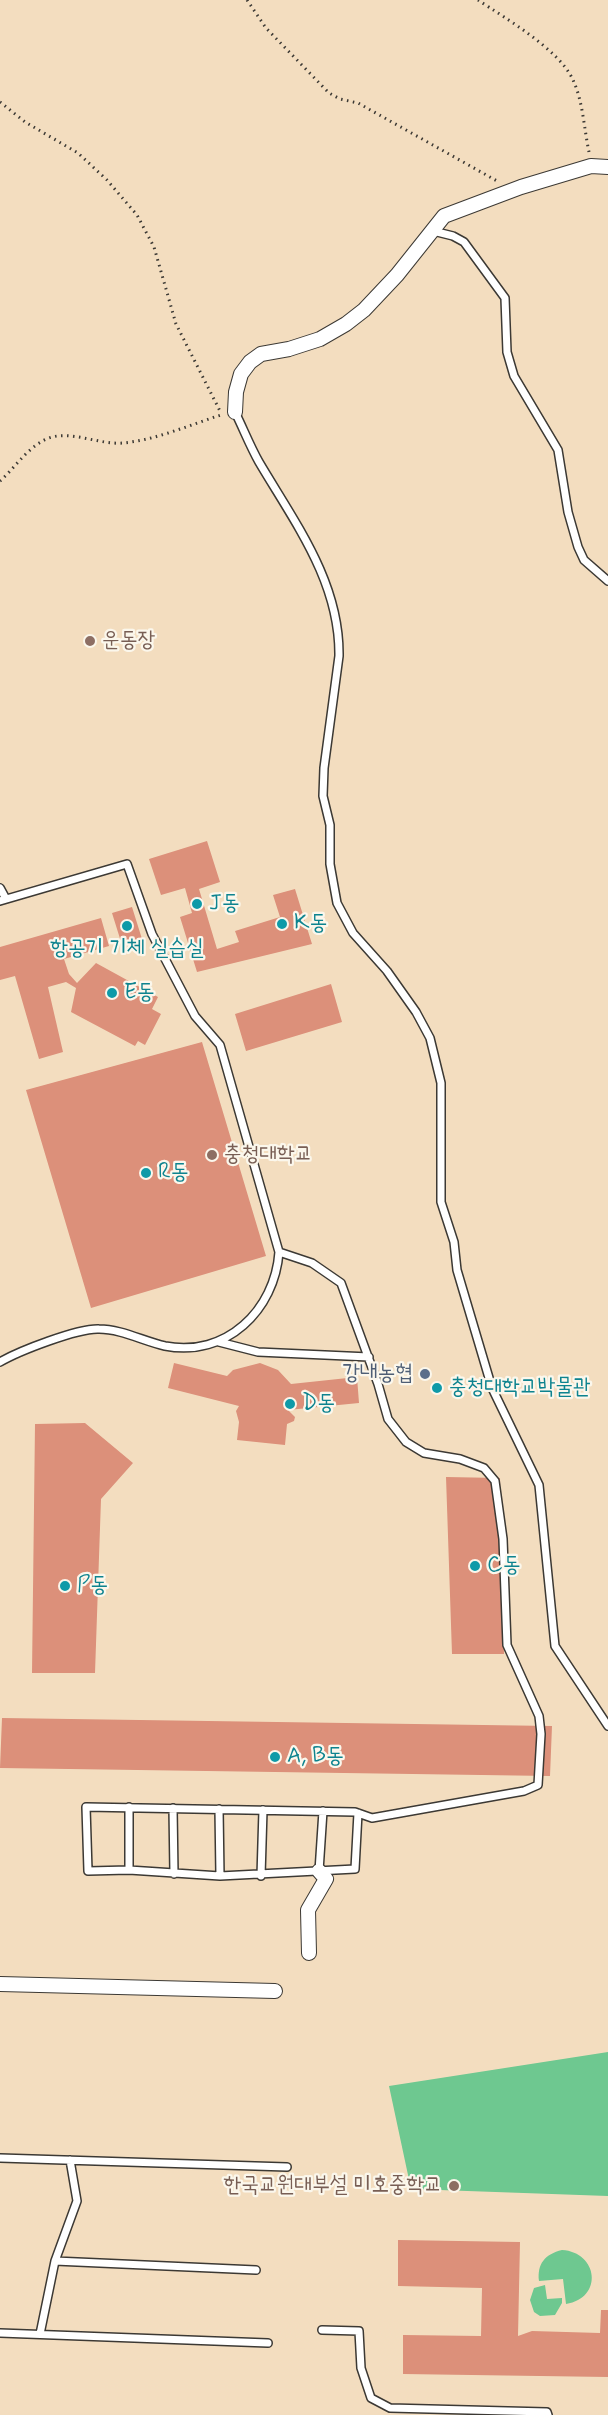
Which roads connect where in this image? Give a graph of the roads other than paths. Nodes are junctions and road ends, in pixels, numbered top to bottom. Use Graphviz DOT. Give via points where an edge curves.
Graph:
graph roads {
  1 [pos="608,167"];
  2 [pos="433,231"];
  3 [pos="228,413"];
  4 [pos="608,581"];
  5 [pos="0,888"];
  6 [pos="3,900"];
  7 [pos="279,1252"];
  8 [pos="219,1342"];
  9 [pos="369,1357"];
  10 [pos="0,1362"];
  11 [pos="608,1725"];
  12 [pos="129,1807"];
  13 [pos="173,1808"];
  14 [pos="219,1809"];
  15 [pos="263,1810"];
  16 [pos="322,1811"];
  17 [pos="358,1813"];
  18 [pos="129,1870"];
  19 [pos="319,1871"];
  20 [pos="174,1874"];
  21 [pos="220,1876"];
  22 [pos="261,1876"];
  23 [pos="309,1953"];
  24 [pos="0,1984"];
  25 [pos="275,1991"];
  26 [pos="0,2158"];
  27 [pos="70,2160"];
  28 [pos="287,2167"];
  29 [pos="55,2261"];
  30 [pos="256,2270"];
  31 [pos="322,2330"];
  32 [pos="0,2332"];
  33 [pos="40,2334"];
  34 [pos="268,2343"];
  35 [pos="548,2415"];
  1 -- 2 [label="street" via="591,166 521,187 444,216"];
  2 -- 3 [label="street" via="378,295 346,324 314,342 261,354 250,362 241,374"];
  2 -- 4 [label="lane" via="464,242 505,298 507,352 514,376 558,450 578,547 584,560"];
  3 -- 11 [label="lane" via="300,528 331,600 339,656 323,796 330,825 330,864 337,903 353,933 387,971 430,1038 441,1083 441,1202 454,1242 457,1270 492,1388 539,1485 555,1646"];
  5 -- 6 [label="lane"];
  6 -- 7 [label="lane" via="127,864 152,934 195,1016 220,1045"];
  7 -- 8 [label="lane" via="278,1272 258,1311 237,1332"];
  7 -- 9 [label="lane" via="312,1263 341,1283"];
  8 -- 9 [label="lane" via="258,1352"];
  8 -- 10 [label="lane" via="168,1346 97,1328 21,1350"];
  9 -- 17 [label="lane" via="388,1419 406,1442 424,1453 484,1468 495,1481 503,1539 507,1645 539,1716 542,1734 538,1785 524,1791 372,1818"];
  12 -- 13 [label="lane"];
  12 -- 18 [label="lane"];
  12 -- 18 [label="lane" via="86,1807 88,1871"];
  13 -- 14 [label="lane"];
  13 -- 20 [label="lane"];
  14 -- 15 [label="lane"];
  14 -- 21 [label="lane"];
  15 -- 16 [label="lane"];
  15 -- 22 [label="lane"];
  16 -- 17 [label="lane"];
  16 -- 19 [label="lane"];
  17 -- 19 [label="lane" via="355,1869"];
  18 -- 20 [label="lane"];
  19 -- 22 [label="lane"];
  19 -- 23 [label="street" via="326,1879 308,1910"];
  20 -- 21 [label="lane"];
  21 -- 22 [label="lane"];
  24 -- 25 [label="street"];
  26 -- 27 [label="lane"];
  27 -- 28 [label="lane"];
  27 -- 29 [label="lane" via="76,2201"];
  29 -- 30 [label="lane"];
  29 -- 33 [label="lane"];
  31 -- 35 [label="lane" via="359,2331 361,2368 371,2398 390,2408"];
  32 -- 33 [label="lane"];
  33 -- 34 [label="lane"];
}
